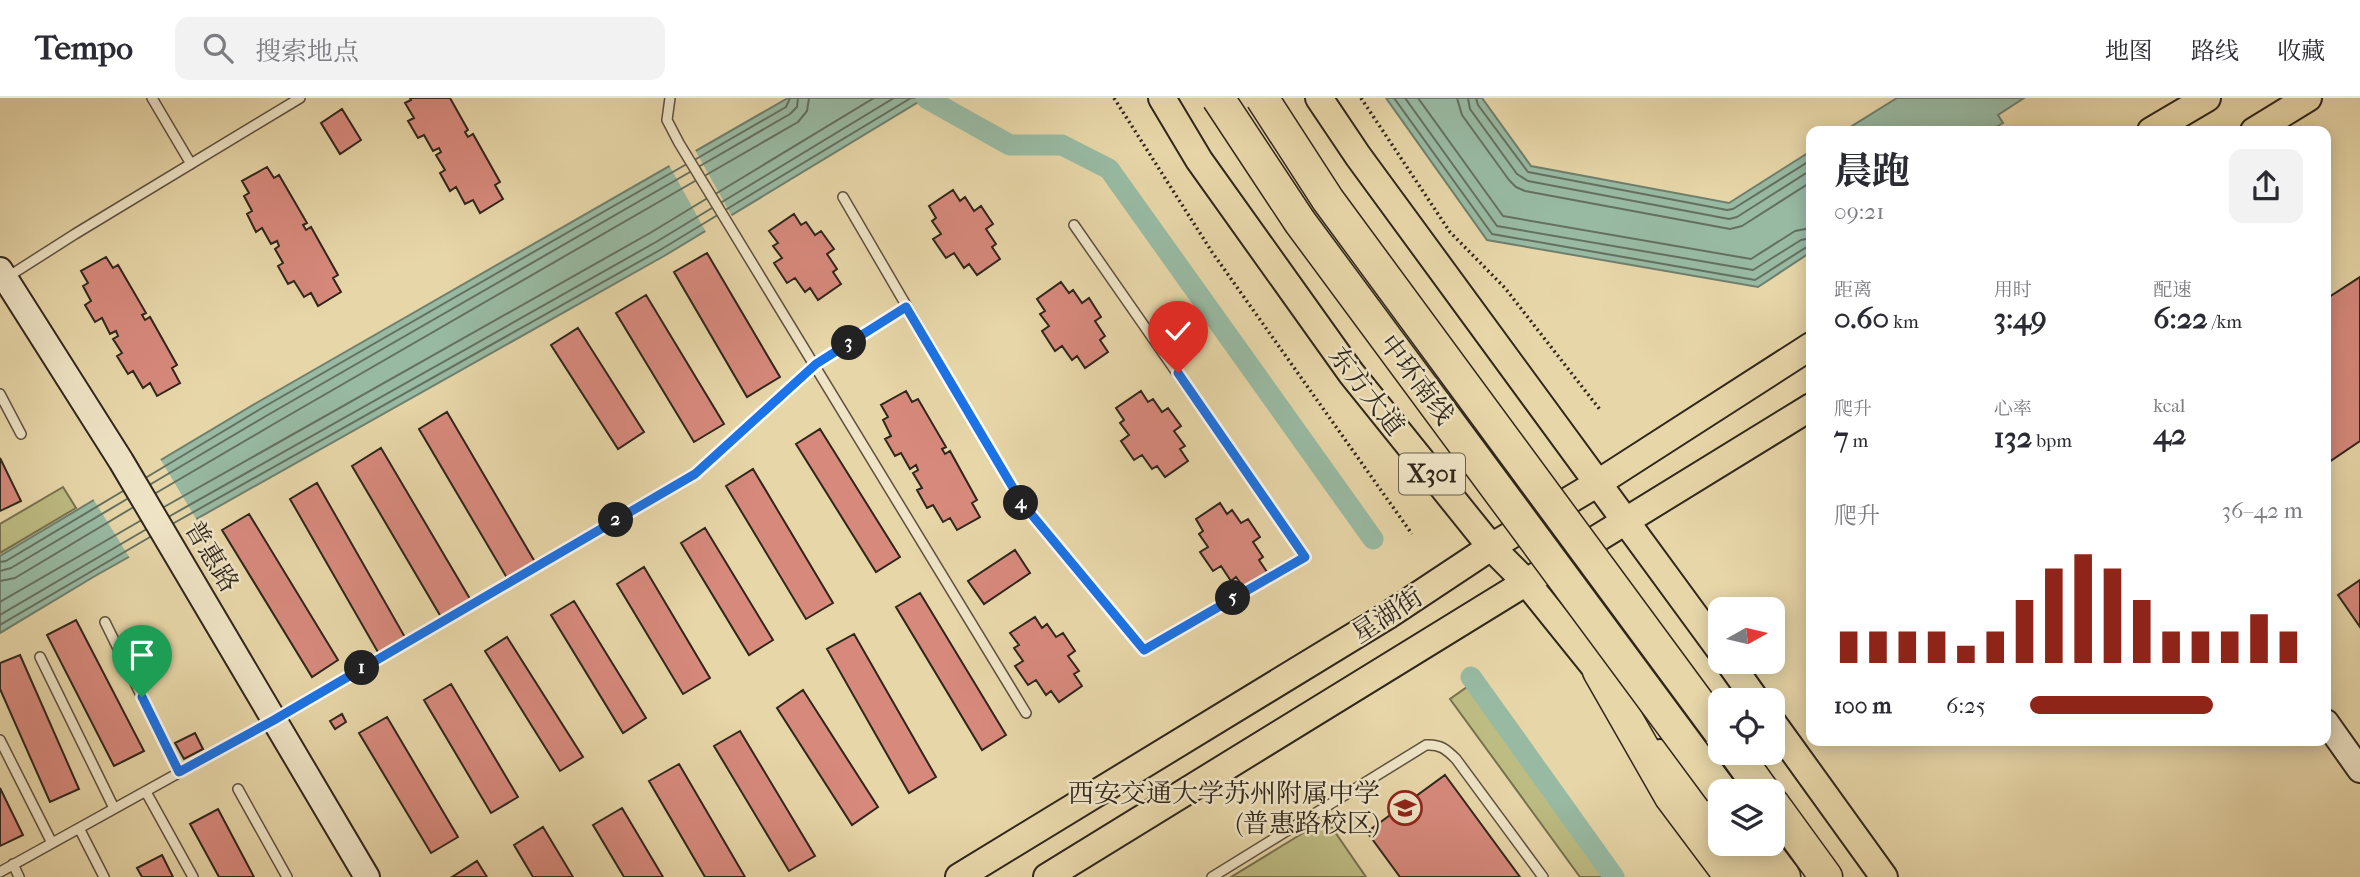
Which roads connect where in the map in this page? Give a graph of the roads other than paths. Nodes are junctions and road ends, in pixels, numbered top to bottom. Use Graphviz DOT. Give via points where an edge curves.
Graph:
graph roads {
  1 [pos="152,98"];
  2 [pos="300,98"];
  3 [pos="670,98"];
  4 [pos="1162,98"];
  5 [pos="1219,98"];
  6 [pos="1262,98"];
  7 [pos="1319,98"];
  8 [pos="2207,98"];
  9 [pos="2308,98"];
  10 [pos="2159,126"];
  11 [pos="2263,126"];
  12 [pos="191,164"];
  13 [pos="842,197"];
  14 [pos="1074,225"];
  15 [pos="3,274"];
  16 [pos="906,307"];
  17 [pos="1806,349"];
  18 [pos="816,364"];
  19 [pos="0,394"];
  20 [pos="1806,410"];
  21 [pos="21,434"];
  22 [pos="1598,483"];
  23 [pos="1628,521"];
  24 [pos="1491,547"];
  25 [pos="1527,583"];
  26 [pos="105,622"];
  27 [pos="1708,633"];
  28 [pos="40,657"];
  29 [pos="1599,671"];
  30 [pos="1026,713"];
  31 [pos="1708,716"];
  32 [pos="274,720"];
  33 [pos="2331,729"];
  34 [pos="0,740"];
  35 [pos="1785,740"];
  36 [pos="2360,770"];
  37 [pos="179,772"];
  38 [pos="1712,779"];
  39 [pos="239,789"];
  40 [pos="146,792"];
  41 [pos="114,808"];
  42 [pos="1708,819"];
  43 [pos="1785,821"];
  44 [pos="79,828"];
  45 [pos="52,843"];
  46 [pos="1735,856"];
  47 [pos="1768,856"];
  48 [pos="13,864"];
  49 [pos="0,872"];
  50 [pos="19,877"];
  51 [pos="104,877"];
  52 [pos="192,877"];
  53 [pos="287,877"];
  54 [pos="367,877"];
  55 [pos="959,877"];
  56 [pos="1047,877"];
  57 [pos="1212,877"];
  58 [pos="1543,877"];
  59 [pos="1731,877"];
  60 [pos="1751,877"];
  61 [pos="1784,877"];
  62 [pos="1826,877"];
  63 [pos="1884,877"];
  1 -- 12 [label="lane"];
  2 -- 12 [label="lane"];
  3 -- 18 [label="lane" via="667,120 679,143"];
  4 -- 24 [label="main road, 东方大道 / X301" via="1199,160 1351,373"];
  5 -- 38 [label="highway, 中环南线, bridge" via="1300,222"];
  6 -- 31 [label="highway, 中环南线, bridge" via="1328,200"];
  7 -- 22 [label="main road"];
  8 -- 10 [label="main road"];
  9 -- 11 [label="main road"];
  12 -- 15 [label="lane"];
  13 -- 16 [label="lane"];
  14 -- 16 [label="lane" via="1305,557 1144,650 1022,503"];
  15 -- 32 [label="main road, 普惠路" via="121,461"];
  16 -- 18 [label="lane"];
  17 -- 22 [label="main road, 星湖街"];
  18 -- 30 [label="lane"];
  18 -- 32 [label="lane" via="695,474"];
  19 -- 21 [label="lane"];
  20 -- 23 [label="main road, 星湖街"];
  22 -- 23 [label="main road"];
  22 -- 24 [label="main road, 星湖街"];
  23 -- 25 [label="main road, 星湖街"];
  23 -- 27 [label="main road"];
  24 -- 25 [label="main road, 东方大道 / X301"];
  24 -- 55 [label="main road, 星湖街" via="1387,616"];
  25 -- 29 [label="main road, 东方大道 / X301"];
  25 -- 56 [label="main road, 星湖街"];
  26 -- 37 [label="lane"];
  28 -- 41 [label="lane"];
  29 -- 42 [label="main road, 东方大道 / X301"];
  29 -- 59 [label="highway" via="1671,797"];
  32 -- 37 [label="lane"];
  32 -- 54 [label="main road, 普惠路"];
  33 -- 36 [label="main road"];
  34 -- 45 [label="lane"];
  35 -- 63 [label="main road"];
  37 -- 40 [label="lane"];
  39 -- 53 [label="lane"];
  40 -- 41 [label="lane"];
  40 -- 52 [label="lane"];
  41 -- 44 [label="lane"];
  43 -- 62 [label="highway"];
  44 -- 45 [label="lane"];
  44 -- 51 [label="lane"];
  45 -- 48 [label="lane"];
  46 -- 60 [label="main road"];
  47 -- 61 [label="highway"];
  48 -- 49 [label="lane"];
  48 -- 50 [label="lane"];
  57 -- 58 [label="lane" via="1426,745 1437,744 1456,759"];
}
